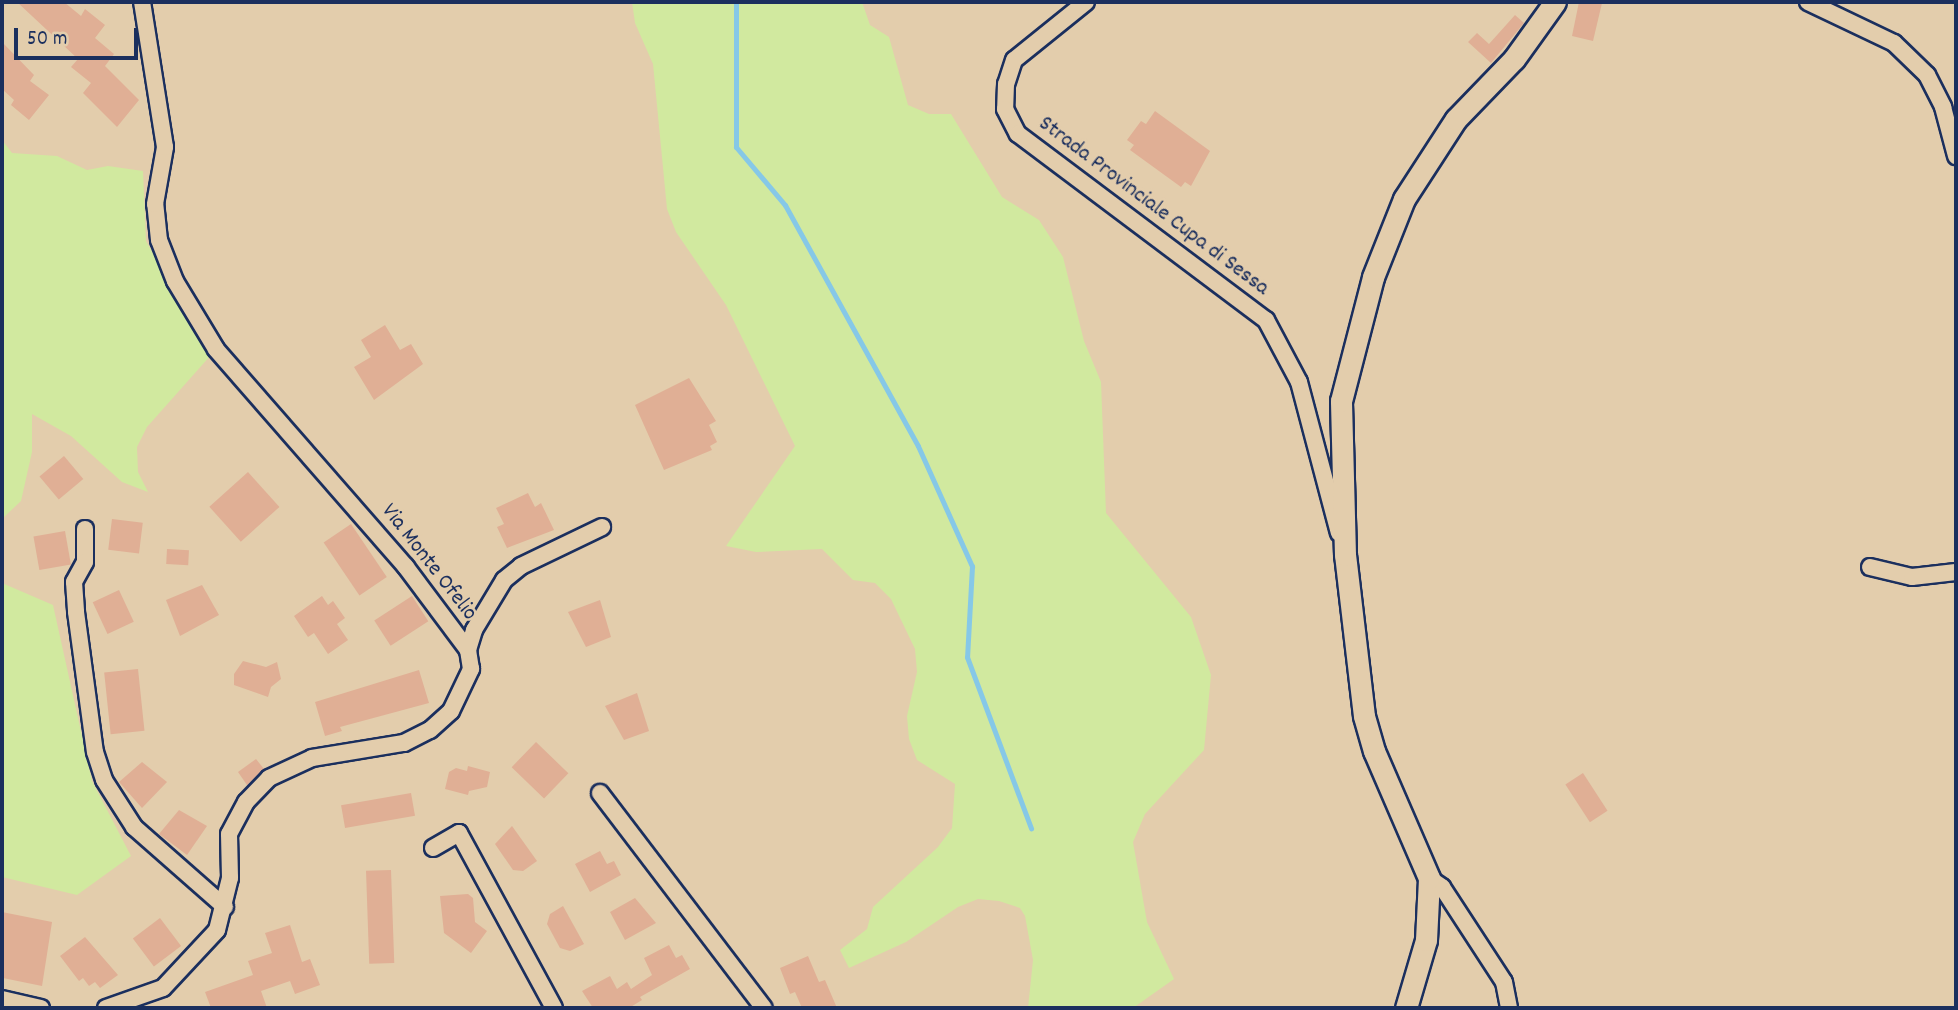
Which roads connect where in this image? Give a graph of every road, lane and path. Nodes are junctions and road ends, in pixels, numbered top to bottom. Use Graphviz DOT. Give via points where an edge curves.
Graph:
graph roads {
  1 [pos="142,2"];
  2 [pos="1086,2"];
  3 [pos="1555,2"];
  4 [pos="1808,2"];
  5 [pos="1956,156"];
  6 [pos="602,527"];
  7 [pos="85,530"];
  8 [pos="1345,555"];
  9 [pos="1870,567"];
  10 [pos="1956,572"];
  11 [pos="468,650"];
  12 [pos="600,793"];
  13 [pos="433,848"];
  14 [pos="1429,878"];
  15 [pos="225,907"];
  16 [pos="2,999"];
  17 [pos="41,1008"];
  18 [pos="106,1008"];
  19 [pos="554,1008"];
  20 [pos="764,1008"];
  21 [pos="1406,1008"];
  22 [pos="1509,1008"];
  1 -- 11 [label="street, Via Monte Ofelio" via="165,147 155,204 159,240 175,281 216,349 406,567"];
  2 -- 8 [label="street, Strada Provinciale Cupa di Sessa" via="1014,60 1006,84 1005,109 1018,134 1266,320 1299,382"];
  3 -- 8 [label="street" via="1545,22 1424,161 1373,276 1340,401"];
  4 -- 5 [label="street" via="1894,43 1927,75 1943,107"];
  6 -- 11 [label="street" via="521,566 504,580 474,630"];
  7 -- 15 [label="street" via="85,562 74,582 76,612 95,752 104,780 143,837"];
  8 -- 14 [label="street" via="1364,716 1374,751"];
  9 -- 10 [label="street" via="1912,577"];
  11 -- 15 [label="street, Via Monte Ofelio" via="471,668 465,689 451,711 430,730 404,743 312,758 269,778 246,802 229,834"];
  12 -- 20 [label="street"];
  13 -- 19 [label="street" via="459,833"];
  14 -- 21 [label="street" via="1426,940"];
  14 -- 22 [label="street" via="1441,887 1504,982"];
  15 -- 18 [label="street, Via Monte Ofelio" via="217,930 163,988"];
  16 -- 17 [label="street"];
}
